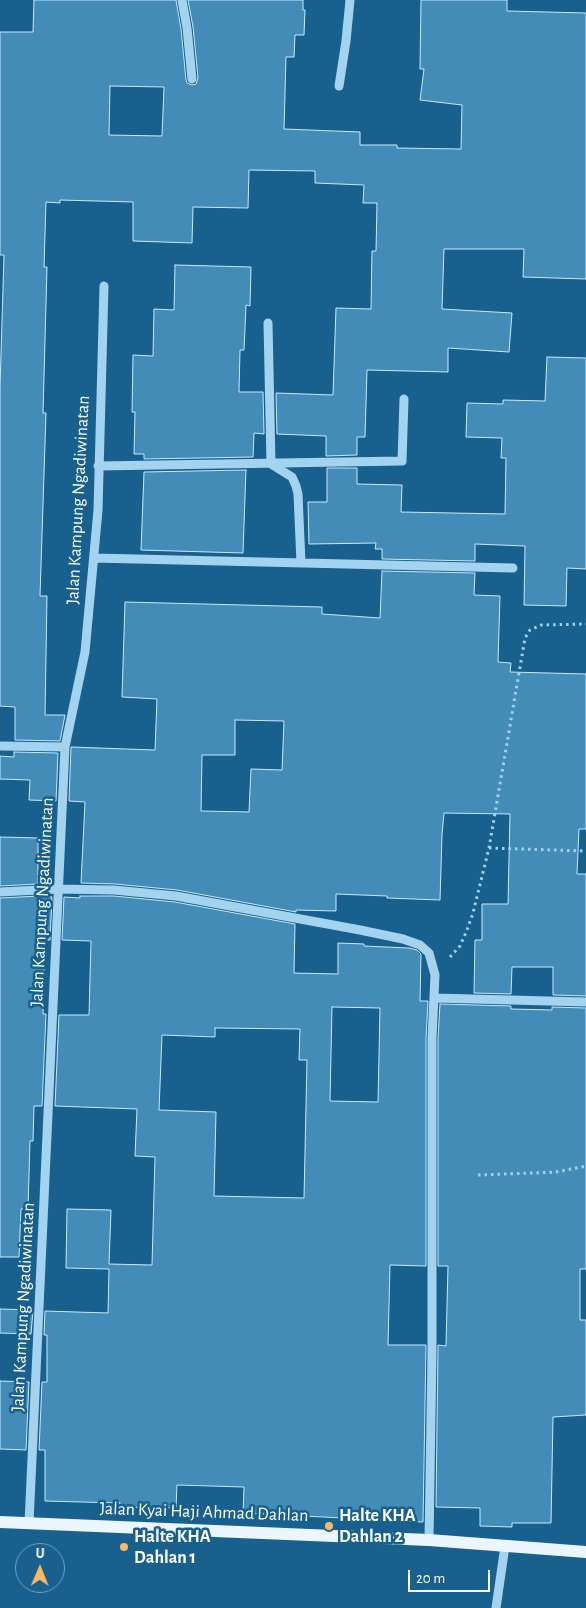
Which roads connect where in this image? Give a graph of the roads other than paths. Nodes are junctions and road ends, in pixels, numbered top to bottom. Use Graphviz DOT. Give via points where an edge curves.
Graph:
graph roads {
  1 [pos="182,0"];
  2 [pos="350,0"];
  3 [pos="192,79"];
  4 [pos="339,86"];
  5 [pos="104,286"];
  6 [pos="268,323"];
  7 [pos="404,399"];
  8 [pos="271,464"];
  9 [pos="98,466"];
  10 [pos="94,558"];
  11 [pos="301,563"];
  12 [pos="513,568"];
  13 [pos="0,746"];
  14 [pos="66,747"];
  15 [pos="58,889"];
  16 [pos="0,892"];
  17 [pos="434,998"];
  18 [pos="586,1002"];
  19 [pos="0,1522"];
  20 [pos="29,1522"];
  21 [pos="429,1540"];
  22 [pos="505,1546"];
  23 [pos="586,1552"];
  24 [pos="496,1608"];
  1 -- 3 [label="street"];
  2 -- 4 [label="street"];
  5 -- 9 [label="street, Jalan Kampung Ngadiwinatan"];
  6 -- 8 [label="street"];
  7 -- 8 [label="street" via="402,461"];
  8 -- 9 [label="street"];
  8 -- 11 [label="street" via="292,477 296,486"];
  9 -- 10 [label="street, Jalan Kampung Ngadiwinatan"];
  10 -- 11 [label="street"];
  10 -- 14 [label="street, Jalan Kampung Ngadiwinatan" via="85,652"];
  11 -- 12 [label="street"];
  13 -- 14 [label="street"];
  14 -- 15 [label="street, Jalan Kampung Ngadiwinatan"];
  15 -- 16 [label="street"];
  15 -- 17 [label="street" via="176,896 403,939 428,953 434,974"];
  15 -- 20 [label="street, Jalan Kampung Ngadiwinatan"];
  17 -- 18 [label="street"];
  17 -- 21 [label="street"];
  19 -- 20 [label="main road, Jalan Kyai Haji Ahmad Dahlan"];
  20 -- 21 [label="main road, Jalan Kyai Haji Ahmad Dahlan"];
  21 -- 22 [label="main road, Jalan Kyai Haji Ahmad Dahlan"];
  22 -- 23 [label="main road, Jalan Kyai Haji Ahmad Dahlan"];
  22 -- 24 [label="street"];
}
